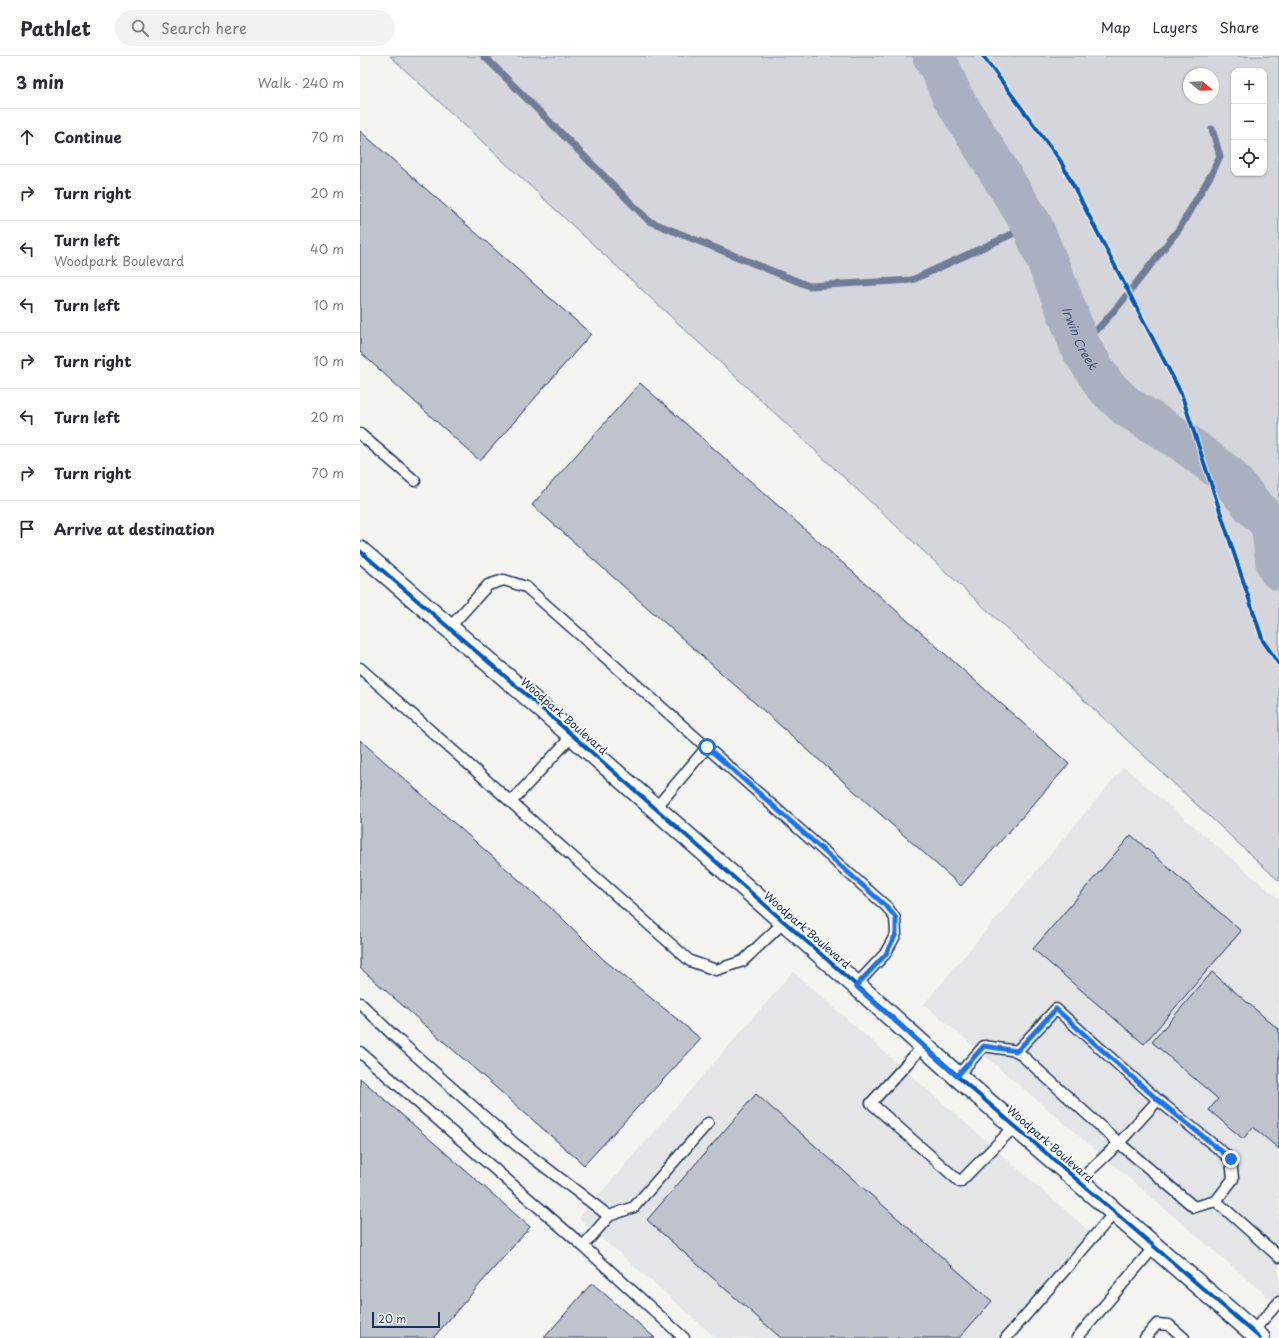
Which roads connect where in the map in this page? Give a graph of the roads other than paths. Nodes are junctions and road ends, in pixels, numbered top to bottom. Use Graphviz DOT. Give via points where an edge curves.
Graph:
graph roads {
  1 [pos="360,434"];
  2 [pos="414,481"];
  3 [pos="362,556"];
  4 [pos="449,628"];
  5 [pos="360,668"];
  6 [pos="572,736"];
  7 [pos="707,747"];
  8 [pos="511,802"];
  9 [pos="655,809"];
  10 [pos="784,922"];
  11 [pos="856,986"];
  12 [pos="360,1003"];
  13 [pos="923,1046"];
  14 [pos="1017,1051"];
  15 [pos="360,1052"];
  16 [pos="957,1076"];
  17 [pos="1158,1100"];
  18 [pos="708,1123"];
  19 [pos="1015,1126"];
  20 [pos="1119,1143"];
  21 [pos="1079,1181"];
  22 [pos="1216,1201"];
  23 [pos="1115,1212"];
  24 [pos="609,1216"];
  25 [pos="583,1246"];
  26 [pos="1154,1247"];
  27 [pos="1279,1257"];
  28 [pos="1279,1302"];
  29 [pos="1257,1335"];
  30 [pos="684,1338"];
  31 [pos="1006,1338"];
  32 [pos="1077,1338"];
  33 [pos="1145,1338"];
  34 [pos="1184,1338"];
  1 -- 2 [label="lane"];
  3 -- 4 [label="street, Woodpark Boulevard"];
  4 -- 6 [label="street, Woodpark Boulevard"];
  4 -- 7 [label="lane" via="488,585 504,580 526,587"];
  5 -- 8 [label="lane"];
  6 -- 8 [label="lane"];
  6 -- 9 [label="street, Woodpark Boulevard"];
  7 -- 9 [label="lane"];
  7 -- 11 [label="lane" via="887,907 896,918 896,934 886,954"];
  8 -- 10 [label="lane" via="690,961 716,970 743,961"];
  9 -- 10 [label="street, Woodpark Boulevard"];
  10 -- 11 [label="street, Woodpark Boulevard"];
  11 -- 13 [label="street, Woodpark Boulevard"];
  12 -- 24 [label="lane" via="515,1144"];
  13 -- 16 [label="street, Woodpark Boulevard"];
  13 -- 19 [label="lane" via="871,1103 960,1182"];
  14 -- 16 [label="lane" via="984,1046"];
  14 -- 17 [label="lane" via="1056,1009"];
  14 -- 20 [label="lane"];
  15 -- 25 [label="lane"];
  16 -- 19 [label="street, Woodpark Boulevard"];
  17 -- 20 [label="lane"];
  17 -- 22 [label="lane" via="1231,1159 1233,1179"];
  18 -- 24 [label="lane" via="634,1207"];
  19 -- 21 [label="street, Woodpark Boulevard"];
  20 -- 21 [label="lane"];
  20 -- 22 [label="lane" via="1194,1207"];
  21 -- 23 [label="street, Woodpark Boulevard"];
  22 -- 27 [label="lane"];
  23 -- 26 [label="street, Woodpark Boulevard"];
  23 -- 31 [label="lane"];
  24 -- 25 [label="lane"];
  25 -- 30 [label="lane"];
  26 -- 29 [label="street, Woodpark Boulevard"];
  26 -- 32 [label="lane"];
  28 -- 29 [label="lane"];
  33 -- 34 [label="lane" via="1157,1324 1169,1325"];
}
